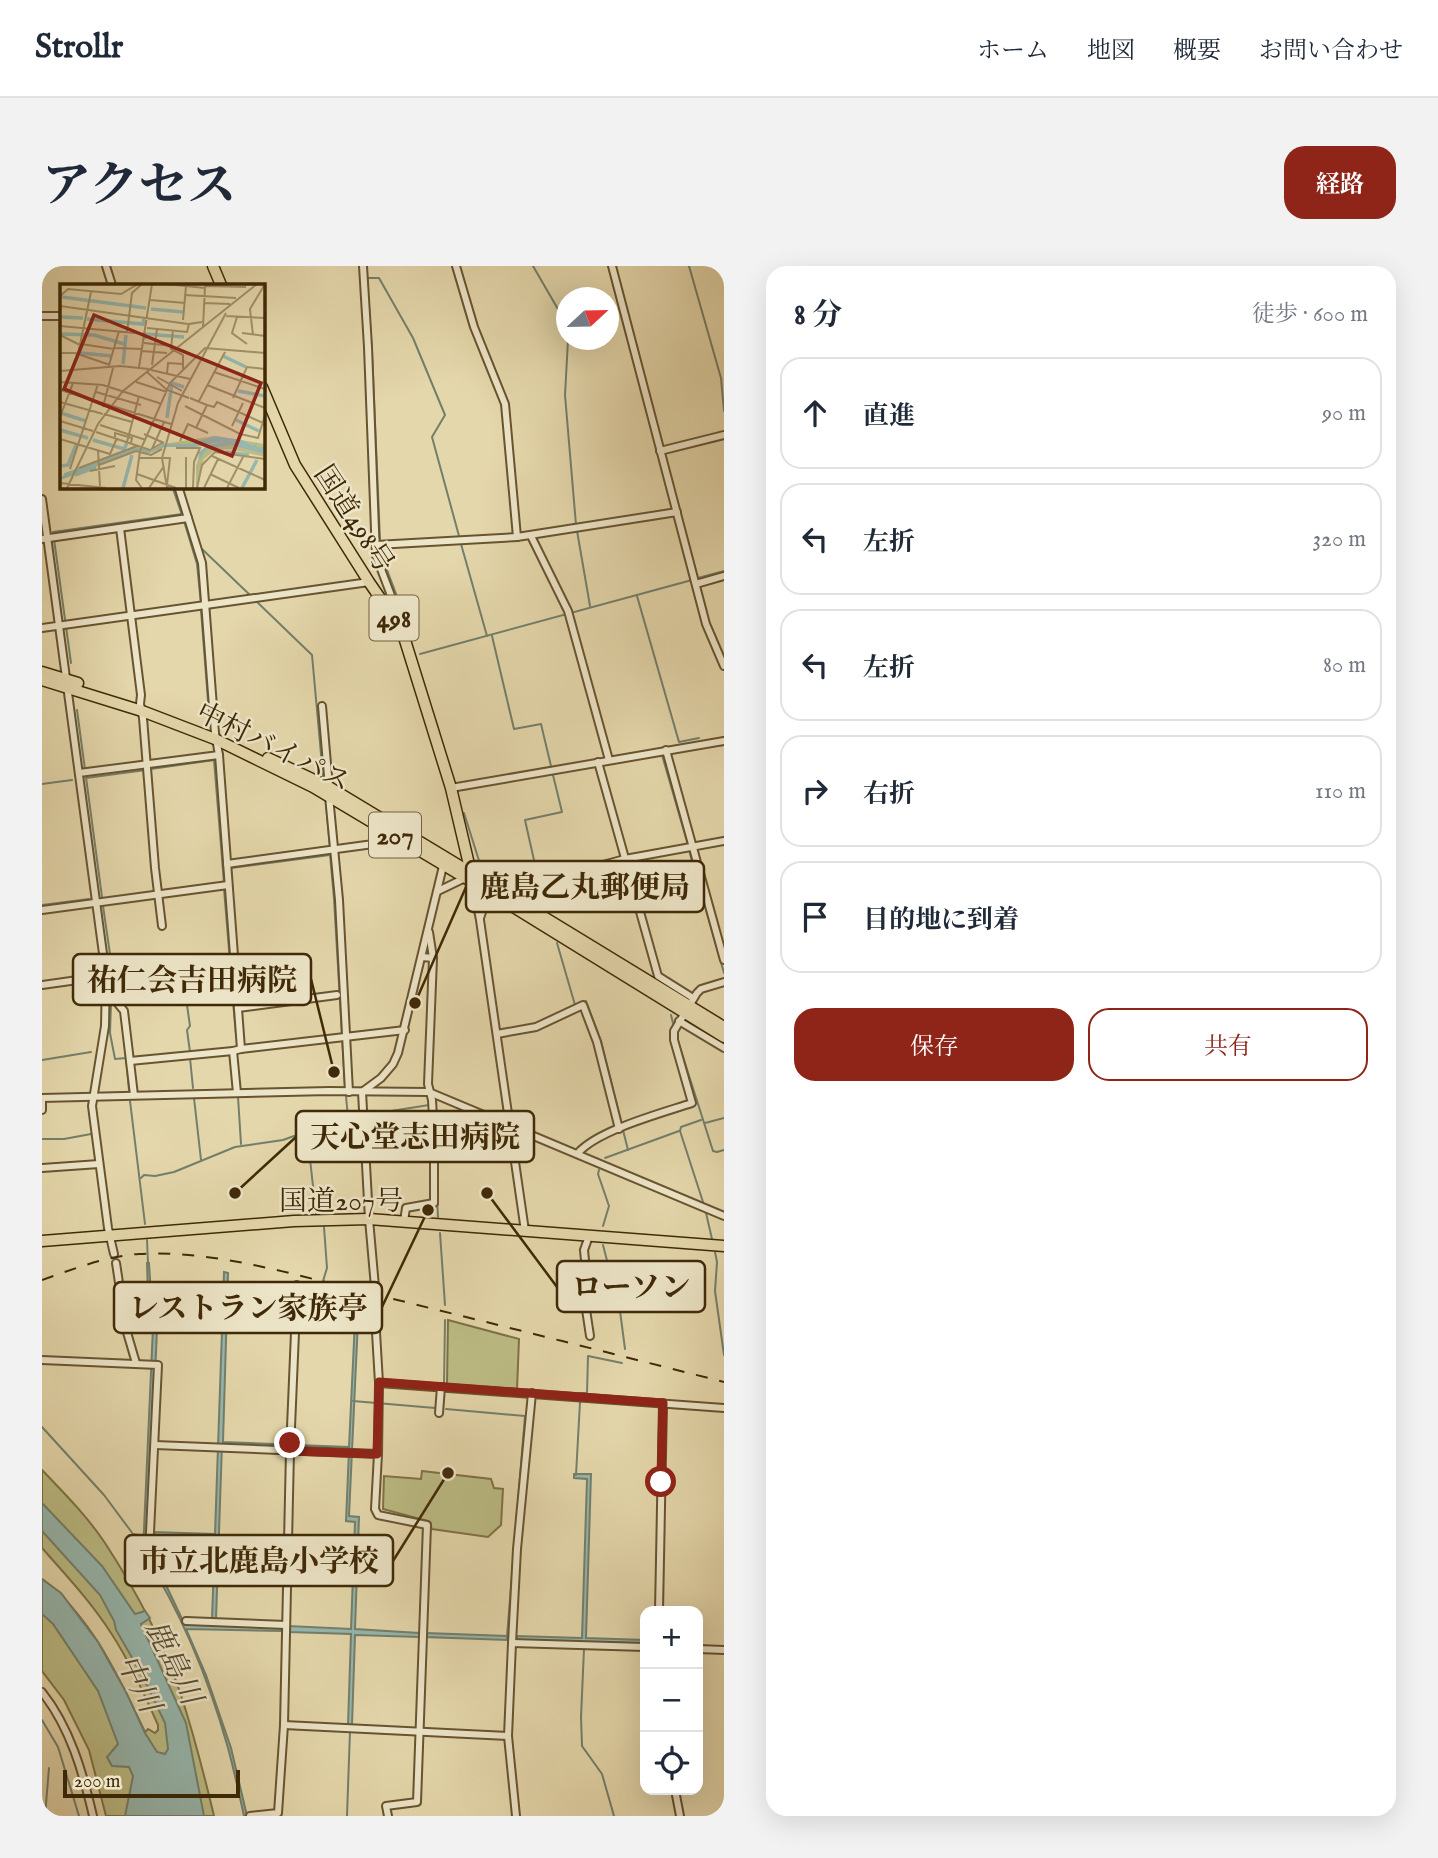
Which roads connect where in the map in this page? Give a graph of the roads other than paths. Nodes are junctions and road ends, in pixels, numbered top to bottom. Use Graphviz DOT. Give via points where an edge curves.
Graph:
graph roads {
  1 [pos="106,266"];
  2 [pos="213,266"];
  3 [pos="363,266"];
  4 [pos="456,266"];
  5 [pos="612,266"];
  6 [pos="112,284"];
  7 [pos="221,284"];
  8 [pos="42,316"];
  9 [pos="60,316"];
  10 [pos="264,392"];
  11 [pos="724,435"];
  12 [pos="660,451"];
  13 [pos="179,488"];
  14 [pos="42,499"];
  15 [pos="677,512"];
  16 [pos="188,518"];
  17 [pos="120,528"];
  18 [pos="531,536"];
  19 [pos="517,537"];
  20 [pos="49,538"];
  21 [pos="376,545"];
  22 [pos="724,576"];
  23 [pos="695,580"];
  24 [pos="369,582"];
  25 [pos="206,604"];
  26 [pos="131,615"];
  27 [pos="398,624"];
  28 [pos="63,625"];
  29 [pos="42,628"];
  30 [pos="724,666"];
  31 [pos="42,672"];
  32 [pos="42,680"];
  33 [pos="67,683"];
  34 [pos="322,706"];
  35 [pos="141,708"];
  36 [pos="215,736"];
  37 [pos="724,740"];
  38 [pos="666,750"];
  39 [pos="219,755"];
  40 [pos="609,760"];
  41 [pos="598,762"];
  42 [pos="147,764"];
  43 [pos="83,772"];
  44 [pos="451,788"];
  45 [pos="329,792"];
  46 [pos="400,834"];
  47 [pos="462,835"];
  48 [pos="724,841"];
  49 [pos="690,847"];
  50 [pos="330,850"];
  51 [pos="445,861"];
  52 [pos="626,861"];
  53 [pos="227,864"];
  54 [pos="469,877"];
  55 [pos="225,885"];
  56 [pos="438,891"];
  57 [pos="159,894"];
  58 [pos="503,896"];
  59 [pos="97,902"];
  60 [pos="42,909"];
  61 [pos="480,920"];
  62 [pos="162,926"];
  63 [pos="428,930"];
  64 [pos="422,957"];
  65 [pos="433,958"];
  66 [pos="724,960"];
  67 [pos="106,976"];
  68 [pos="231,976"];
  69 [pos="172,982"];
  70 [pos="724,982"];
  71 [pos="42,985"];
  72 [pos="337,995"];
  73 [pos="107,997"];
  74 [pos="238,1008"];
  75 [pos="686,1010"];
  76 [pos="724,1027"];
  77 [pos="405,1030"];
  78 [pos="497,1034"];
  79 [pos="343,1037"];
  80 [pos="724,1037"];
  81 [pos="724,1048"];
  82 [pos="237,1050"];
  83 [pos="130,1061"];
  84 [pos="382,1078"];
  85 [pos="349,1091"];
  86 [pos="384,1091"];
  87 [pos="362,1092"];
  88 [pos="429,1092"];
  89 [pos="237,1093"];
  90 [pos="93,1096"];
  91 [pos="134,1096"];
  92 [pos="42,1099"];
  93 [pos="42,1110"];
  94 [pos="510,1125"];
  95 [pos="623,1127"];
  96 [pos="578,1153"];
  97 [pos="99,1164"];
  98 [pos="42,1168"];
  99 [pos="724,1216"];
  100 [pos="369,1219"];
  101 [pos="404,1221"];
  102 [pos="525,1231"];
  103 [pos="110,1235"];
  104 [pos="590,1236"];
  105 [pos="42,1241"];
  106 [pos="724,1245"];
  107 [pos="114,1254"];
  108 [pos="116,1263"];
  109 [pos="297,1285"];
  110 [pos="375,1287"];
  111 [pos="374,1298"];
  112 [pos="590,1336"];
  113 [pos="42,1360"];
  114 [pos="136,1363"];
  115 [pos="379,1382"];
  116 [pos="444,1387"];
  117 [pos="532,1394"];
  118 [pos="663,1403"];
  119 [pos="724,1408"];
  120 [pos="439,1413"];
  121 [pos="155,1445"];
  122 [pos="290,1451"];
  123 [pos="377,1454"];
  124 [pos="149,1553"];
  125 [pos="659,1606"];
  126 [pos="186,1621"];
  127 [pos="286,1625"];
  128 [pos="512,1643"];
  129 [pos="640,1647"];
  130 [pos="703,1649"];
  131 [pos="724,1650"];
  132 [pos="42,1692"];
  133 [pos="284,1725"];
  134 [pos="418,1731"];
  135 [pos="508,1735"];
  136 [pos="676,1795"];
  137 [pos="93,1816"];
  138 [pos="250,1816"];
  139 [pos="388,1816"];
  140 [pos="516,1816"];
  141 [pos="680,1816"];
  1 -- 6 [label="street"];
  2 -- 7 [label="highway"];
  3 -- 21 [label="street"];
  4 -- 19 [label="street" via="505,404"];
  5 -- 12 [label="street"];
  8 -- 9 [label="street"];
  10 -- 24 [label="highway, 国道498号 / 498" via="295,465"];
  11 -- 12 [label="street"];
  12 -- 15 [label="street"];
  13 -- 16 [label="street"];
  14 -- 20 [label="street"];
  15 -- 18 [label="street"];
  15 -- 23 [label="street"];
  16 -- 17 [label="street"];
  16 -- 25 [label="street" via="202,563"];
  17 -- 20 [label="street"];
  17 -- 26 [label="street"];
  18 -- 19 [label="street"];
  18 -- 40 [label="street" via="568,613"];
  19 -- 21 [label="street"];
  20 -- 28 [label="street"];
  21 -- 27 [label="street"];
  22 -- 23 [label="street"];
  23 -- 30 [label="street" via="706,624"];
  24 -- 25 [label="street"];
  24 -- 27 [label="highway, 国道498号 / 498"];
  25 -- 26 [label="street"];
  25 -- 36 [label="street"];
  26 -- 28 [label="street"];
  26 -- 35 [label="street"];
  27 -- 44 [label="highway, 国道498号 / 498"];
  28 -- 29 [label="street"];
  28 -- 33 [label="street"];
  31 -- 33 [label="highway, 中村バイパス / 207"];
  32 -- 33 [label="highway, 中村バイパス / 207"];
  33 -- 35 [label="highway, 中村バイパス / 207"];
  33 -- 43 [label="street"];
  34 -- 45 [label="street"];
  35 -- 36 [label="highway, 中村バイパス / 207"];
  35 -- 42 [label="street"];
  36 -- 39 [label="street"];
  36 -- 45 [label="highway, 中村バイパス / 207"];
  37 -- 38 [label="street"];
  38 -- 40 [label="street"];
  38 -- 49 [label="street"];
  39 -- 42 [label="street"];
  39 -- 53 [label="street"];
  40 -- 41 [label="street"];
  41 -- 44 [label="street"];
  41 -- 52 [label="street"];
  42 -- 43 [label="street"];
  42 -- 57 [label="street"];
  43 -- 59 [label="street"];
  44 -- 47 [label="highway, 国道498号 / 498"];
  45 -- 46 [label="highway, 中村バイパス / 207"];
  45 -- 50 [label="street"];
  46 -- 50 [label="street" via="388,842"];
  46 -- 51 [label="highway, 中村バイパス / 207"];
  47 -- 51 [label="highway" via="459,846"];
  47 -- 54 [label="highway, 国道498号 / 498"];
  48 -- 49 [label="street"];
  49 -- 52 [label="street"];
  49 -- 66 [label="street"];
  50 -- 53 [label="street"];
  50 -- 79 [label="street" via="339,900"];
  51 -- 54 [label="highway, 中村バイパス / 207"];
  51 -- 56 [label="street"];
  52 -- 58 [label="street" via="517,888"];
  52 -- 75 [label="street" via="658,976"];
  53 -- 55 [label="street"];
  54 -- 56 [label="street"];
  54 -- 58 [label="highway, 中村バイパス / 207"];
  54 -- 61 [label="street"];
  55 -- 57 [label="street"];
  55 -- 68 [label="street"];
  56 -- 63 [label="street"];
  57 -- 59 [label="street"];
  57 -- 62 [label="street"];
  58 -- 61 [label="street" via="484,906"];
  58 -- 75 [label="highway, 中村バイパス / 207"];
  59 -- 60 [label="street"];
  59 -- 67 [label="street"];
  61 -- 78 [label="street"];
  63 -- 64 [label="street"];
  63 -- 65 [label="street"];
  64 -- 65 [label="street"];
  64 -- 77 [label="street"];
  65 -- 88 [label="street"];
  67 -- 71 [label="street"];
  67 -- 73 [label="street"];
  68 -- 69 [label="street"];
  68 -- 74 [label="street"];
  70 -- 75 [label="street" via="701,989"];
  72 -- 74 [label="street"];
  73 -- 83 [label="street" via="124,1011"];
  73 -- 90 [label="street"];
  74 -- 82 [label="street"];
  75 -- 76 [label="highway, 中村バイパス / 207"];
  75 -- 80 [label="highway, 中村バイパス / 207"];
  75 -- 81 [label="street"];
  75 -- 95 [label="street" via="674,1040 692,1103"];
  77 -- 79 [label="street"];
  77 -- 84 [label="street" via="393,1064"];
  78 -- 94 [label="street"];
  78 -- 95 [label="street" via="536,1027 583,1006"];
  79 -- 82 [label="street"];
  79 -- 85 [label="street"];
  82 -- 83 [label="street"];
  82 -- 89 [label="street"];
  83 -- 91 [label="street"];
  84 -- 86 [label="street"];
  84 -- 87 [label="street"];
  85 -- 87 [label="street"];
  85 -- 89 [label="street"];
  86 -- 87 [label="street"];
  86 -- 88 [label="street"];
  87 -- 100 [label="street"];
  88 -- 94 [label="street"];
  88 -- 101 [label="street" via="434,1203 406,1208"];
  89 -- 91 [label="street"];
  90 -- 91 [label="street"];
  90 -- 92 [label="street"];
  90 -- 97 [label="street"];
  92 -- 93 [label="street"];
  94 -- 96 [label="street"];
  94 -- 102 [label="street"];
  95 -- 96 [label="street"];
  96 -- 99 [label="street"];
  97 -- 98 [label="street"];
  97 -- 103 [label="street"];
  100 -- 101 [label="highway, 国道207号"];
  100 -- 103 [label="highway, 国道207号"];
  100 -- 110 [label="street"];
  101 -- 102 [label="highway, 国道207号"];
  102 -- 104 [label="highway, 国道207号"];
  103 -- 105 [label="highway, 国道207号"];
  103 -- 107 [label="street"];
  104 -- 106 [label="highway, 国道207号"];
  104 -- 112 [label="street" via="584,1250 586,1270 581,1276"];
  108 -- 114 [label="street"];
  109 -- 122 [label="street"];
  111 -- 115 [label="street"];
  113 -- 114 [label="street"];
  114 -- 121 [label="street" via="154,1364"];
  115 -- 116 [label="street"];
  115 -- 123 [label="street"];
  116 -- 117 [label="street"];
  116 -- 120 [label="street"];
  117 -- 118 [label="street"];
  117 -- 128 [label="street"];
  118 -- 119 [label="street"];
  118 -- 125 [label="street"];
  121 -- 122 [label="street"];
  121 -- 124 [label="street"];
  122 -- 123 [label="street"];
  122 -- 127 [label="street"];
  123 -- 134 [label="street" via="378,1515 426,1525"];
  126 -- 127 [label="street"];
  127 -- 133 [label="street"];
  128 -- 129 [label="street"];
  128 -- 135 [label="street"];
  130 -- 131 [label="street"];
  132 -- 137 [label="street" via="69,1739"];
  133 -- 134 [label="street"];
  133 -- 138 [label="street" via="278,1813"];
  134 -- 135 [label="street"];
  134 -- 139 [label="street" via="417,1802 386,1806"];
  135 -- 140 [label="street"];
  136 -- 141 [label="street"];
}
